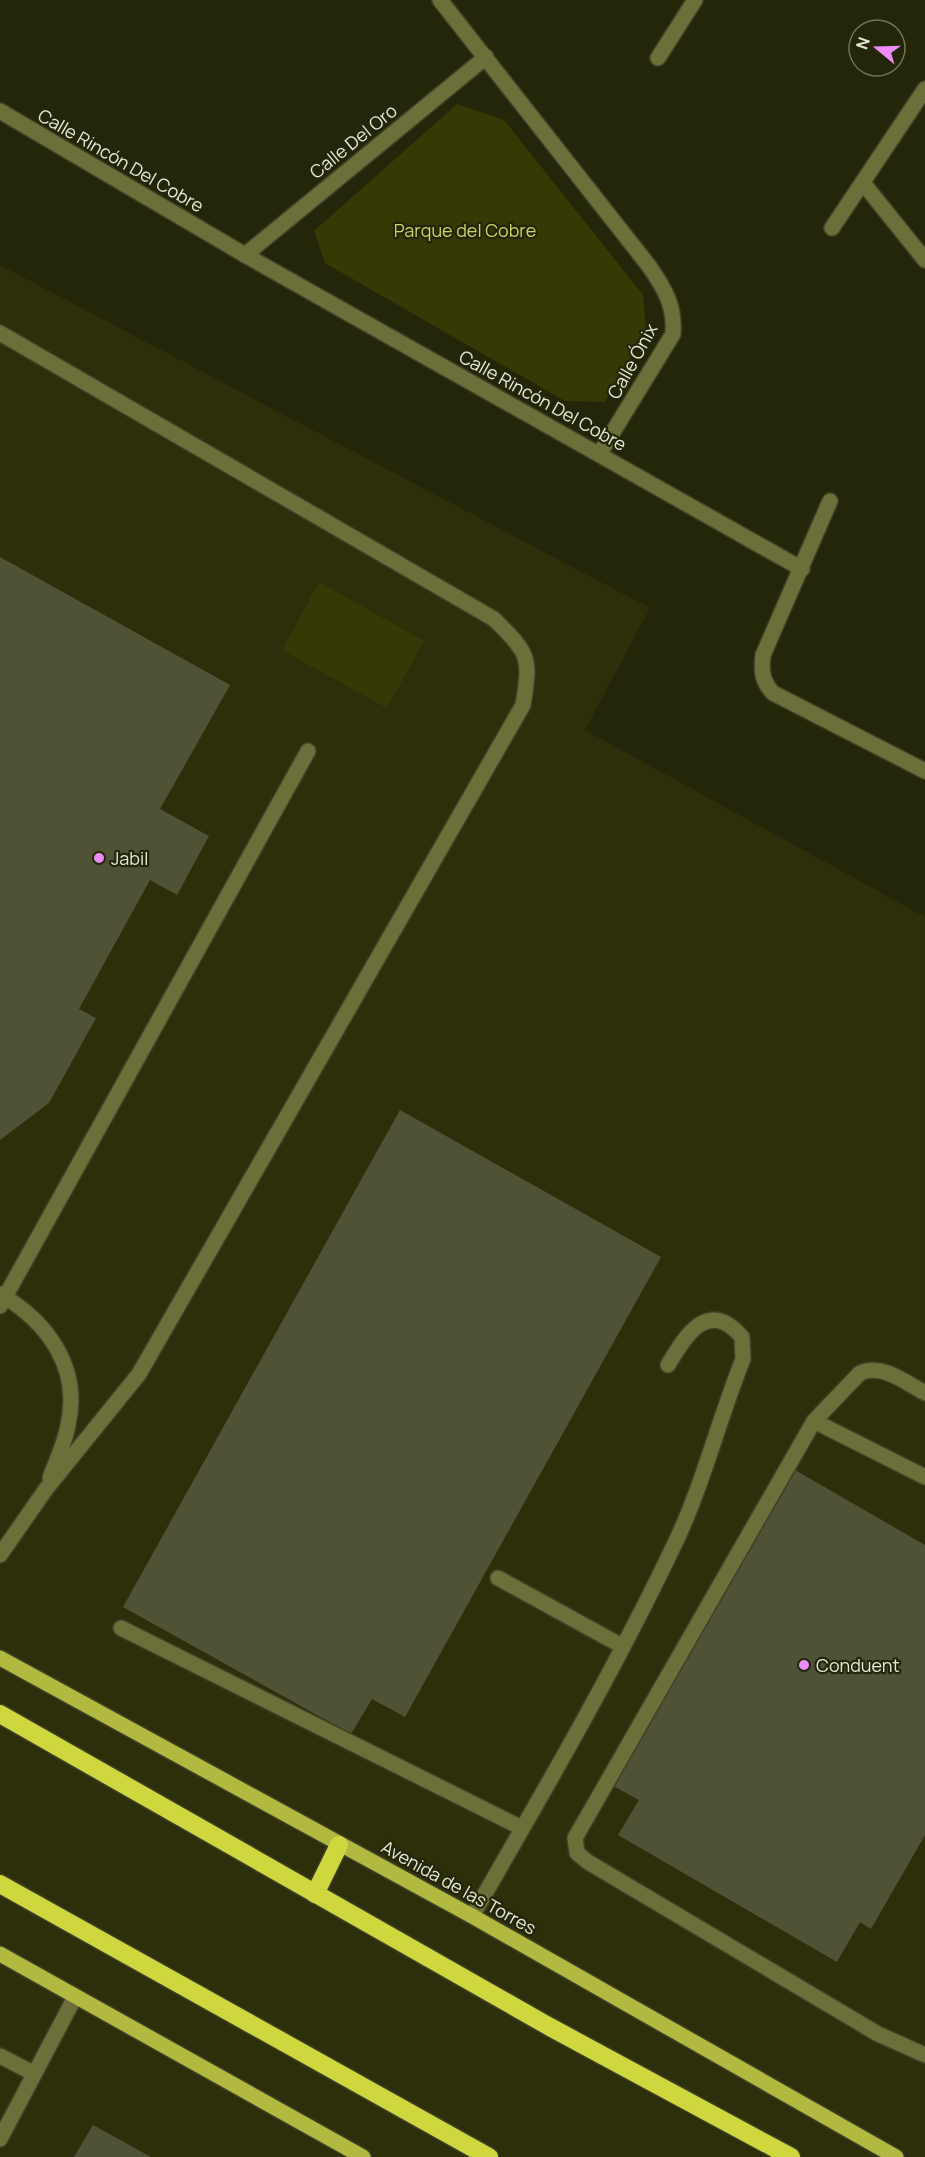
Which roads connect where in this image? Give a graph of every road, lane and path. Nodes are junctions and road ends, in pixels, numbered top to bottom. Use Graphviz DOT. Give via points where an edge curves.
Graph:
graph roads {
  1 [pos="440,0"];
  2 [pos="696,0"];
  3 [pos="486,57"];
  4 [pos="658,58"];
  5 [pos="925,88"];
  6 [pos="0,111"];
  7 [pos="863,183"];
  8 [pos="832,228"];
  9 [pos="245,255"];
  10 [pos="925,260"];
  11 [pos="0,333"];
  12 [pos="600,453"];
  13 [pos="830,501"];
  14 [pos="802,569"];
  15 [pos="308,751"];
  16 [pos="925,771"];
  17 [pos="2,1299"];
  18 [pos="668,1365"];
  19 [pos="925,1393"];
  20 [pos="814,1421"];
  21 [pos="925,1477"];
  22 [pos="46,1489"];
  23 [pos="0,1555"];
  24 [pos="498,1578"];
  25 [pos="121,1628"];
  26 [pos="622,1646"];
  27 [pos="0,1658"];
  28 [pos="0,1714"];
  29 [pos="522,1828"];
  30 [pos="339,1845"];
  31 [pos="0,1884"];
  32 [pos="315,1894"];
  33 [pos="472,1916"];
  34 [pos="0,1954"];
  35 [pos="75,1997"];
  36 [pos="925,2055"];
  37 [pos="0,2056"];
  38 [pos="33,2073"];
  39 [pos="0,2139"];
  40 [pos="363,2157"];
  41 [pos="489,2157"];
  42 [pos="791,2157"];
  43 [pos="896,2157"];
  1 -- 3 [label="street"];
  2 -- 4 [label="street"];
  3 -- 9 [label="street, Calle Del Oro"];
  3 -- 12 [label="street, Calle Ónix" via="668,293 674,317 673,334"];
  5 -- 7 [label="street"];
  6 -- 9 [label="street, Calle Rincón Del Cobre"];
  7 -- 8 [label="street"];
  7 -- 10 [label="street"];
  9 -- 12 [label="street, Calle Rincón Del Cobre"];
  11 -- 22 [label="street" via="494,619 518,642 529,667 523,705 139,1374"];
  12 -- 14 [label="street, Calle Rincón Del Cobre"];
  13 -- 14 [label="street"];
  14 -- 16 [label="street" via="763,655 761,672 766,686"];
  15 -- 17 [label="street"];
  17 -- 22 [label="street" via="45,1331 58,1347 66,1368 71,1394 69,1424"];
  18 -- 26 [label="street" via="688,1333 707,1321 722,1322 742,1337 743,1359 696,1493"];
  19 -- 20 [label="street" via="879,1368 869,1369 860,1373"];
  20 -- 21 [label="street"];
  20 -- 36 [label="street" via="575,1838 577,1853 878,2034"];
  22 -- 23 [label="street"];
  24 -- 26 [label="street"];
  25 -- 29 [label="street"];
  26 -- 29 [label="street"];
  27 -- 30 [label="main road, Avenida de las Torres"];
  28 -- 32 [label="highway"];
  29 -- 33 [label="street"];
  30 -- 32 [label="highway"];
  30 -- 33 [label="main road, Avenida de las Torres"];
  31 -- 41 [label="highway"];
  32 -- 42 [label="highway"];
  33 -- 43 [label="main road, Avenida de las Torres"];
  34 -- 35 [label="main road"];
  35 -- 38 [label="street"];
  35 -- 40 [label="main road"];
  37 -- 38 [label="street"];
  38 -- 39 [label="street"];
}
